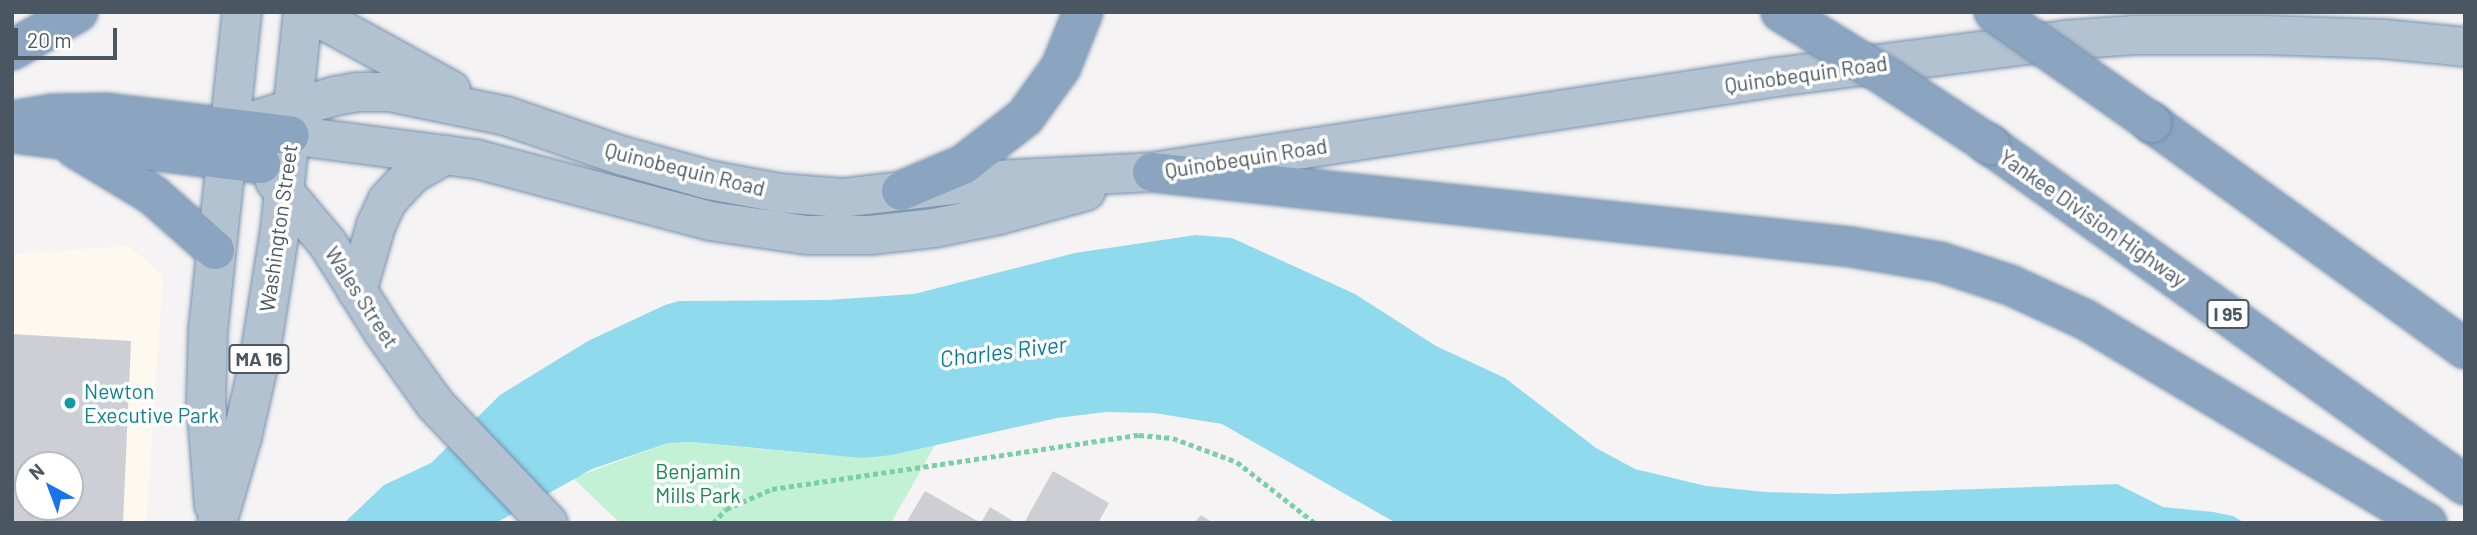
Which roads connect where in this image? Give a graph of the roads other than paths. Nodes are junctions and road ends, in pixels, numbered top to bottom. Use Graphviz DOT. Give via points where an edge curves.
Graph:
graph roads {
  1 [pos="78,12"];
  2 [pos="242,12"];
  3 [pos="303,12"];
  4 [pos="309,12"];
  5 [pos="1083,12"];
  6 [pos="1781,12"];
  7 [pos="1994,12"];
  8 [pos="2465,47"];
  9 [pos="12,50"];
  10 [pos="506,116"];
  11 [pos="12,121"];
  12 [pos="291,121"];
  13 [pos="12,134"];
  14 [pos="55,137"];
  15 [pos="446,154"];
  16 [pos="250,161"];
  17 [pos="1152,172"];
  18 [pos="901,191"];
  19 [pos="215,250"];
  20 [pos="357,290"];
  21 [pos="2465,349"];
  22 [pos="2465,485"];
  23 [pos="216,523"];
  24 [pos="548,523"];
  25 [pos="2427,523"];
  1 -- 9 [label="highway"];
  2 -- 16 [label="main road, Washington Street / MA 16"];
  3 -- 12 [label="main road, Washington Street / MA 16"];
  4 -- 10 [label="main road"];
  5 -- 18 [label="highway" via="1061,67 1025,117 963,165"];
  6 -- 22 [label="highway, Yankee Division Highway / I 95, bridge" via="1990,145"];
  7 -- 21 [label="highway, bridge"];
  8 -- 17 [label="main road, Quinobequin Road" via="2384,38 2262,35 2064,40 1763,79"];
  10 -- 12 [label="main road, Quinobequin Road" via="377,91 342,95"];
  10 -- 18 [label="main road, Quinobequin Road" via="709,180 842,198"];
  11 -- 16 [label="highway" via="95,112"];
  12 -- 15 [label="main road, Quinobequin Road"];
  12 -- 16 [label="highway"];
  12 -- 16 [label="main road, Washington Street / MA 16"];
  13 -- 14 [label="highway"];
  14 -- 16 [label="highway"];
  14 -- 19 [label="highway" via="146,189"];
  15 -- 17 [label="main road, Quinobequin Road" via="520,169 709,221 828,235 899,232 969,222"];
  15 -- 20 [label="main road" via="412,174 387,201"];
  16 -- 19 [label="main road, Washington Street / MA 16"];
  16 -- 20 [label="main road, Wales Street" via="328,244"];
  16 -- 23 [label="main road, Washington Street / MA 16" via="252,398"];
  17 -- 18 [label="main road, Quinobequin Road" via="996,180"];
  17 -- 25 [label="highway" via="1861,248 1940,262 2010,285 2086,320"];
  19 -- 23 [label="main road, Washington Street / MA 16" via="206,401"];
  20 -- 24 [label="main road, Wales Street" via="435,404"];
}
